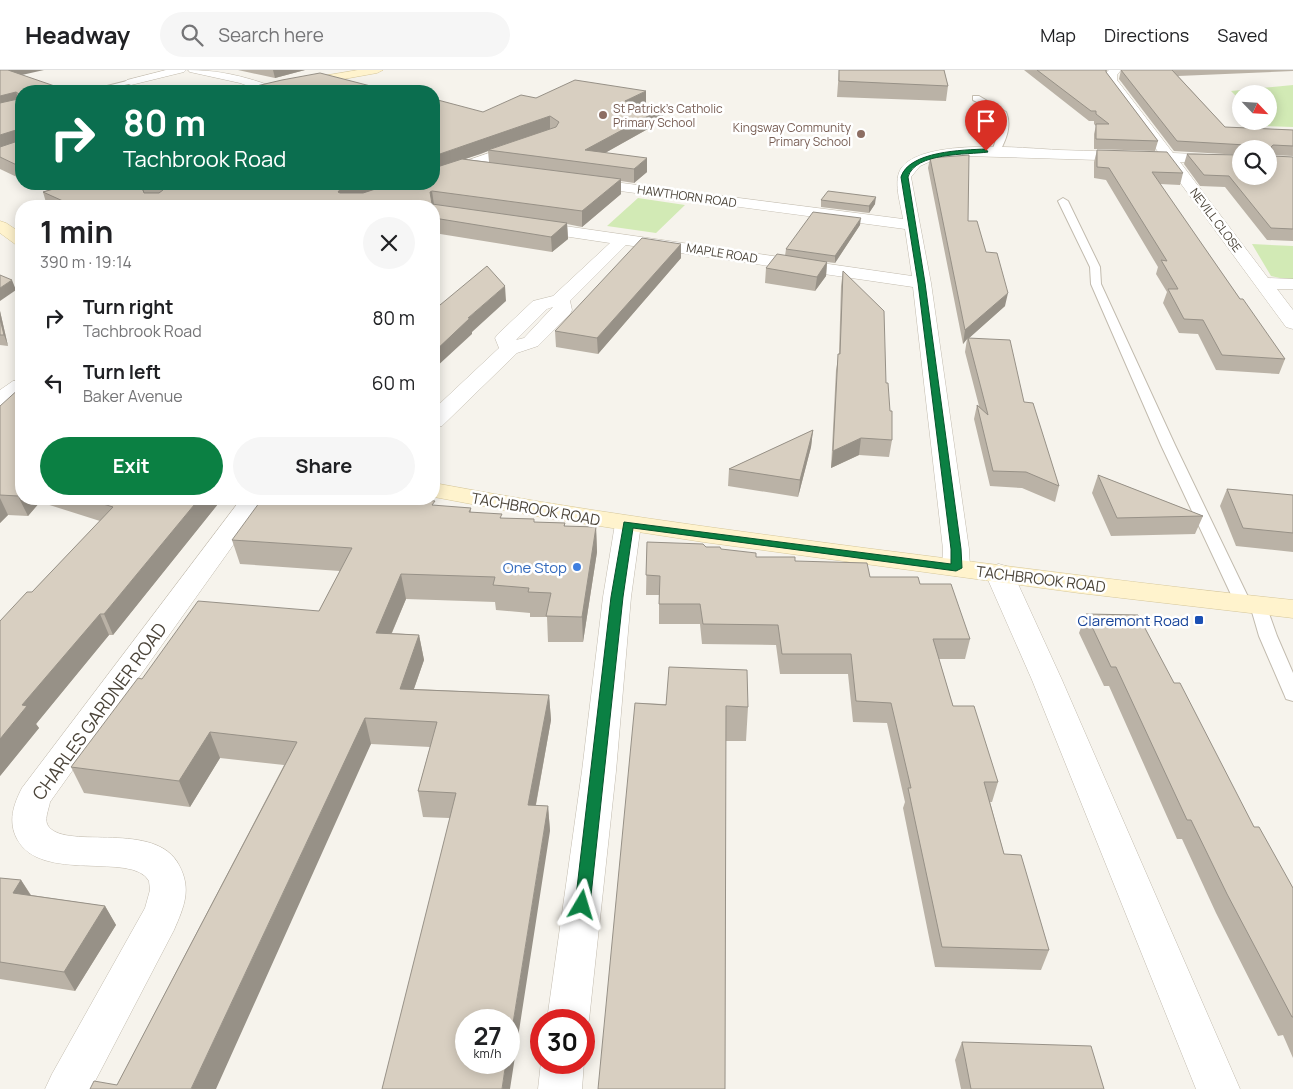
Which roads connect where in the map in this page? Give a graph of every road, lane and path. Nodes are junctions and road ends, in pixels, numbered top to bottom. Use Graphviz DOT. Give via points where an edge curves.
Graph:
graph roads {
  1 [pos="180,70"];
  2 [pos="194,70"];
  3 [pos="377,70"];
  4 [pos="1115,70"];
  5 [pos="131,82"];
  6 [pos="118,85"];
  7 [pos="251,85"];
  8 [pos="291,85"];
  9 [pos="976,98"];
  10 [pos="534,142"];
  11 [pos="996,151"];
  12 [pos="1170,158"];
  13 [pos="1232,160"];
  14 [pos="463,167"];
  15 [pos="496,171"];
  16 [pos="440,175"];
  17 [pos="573,181"];
  18 [pos="1063,201"];
  19 [pos="518,224"];
  20 [pos="911,225"];
  21 [pos="0,226"];
  22 [pos="15,236"];
  23 [pos="623,239"];
  24 [pos="922,283"];
  25 [pos="1263,283"];
  26 [pos="1293,284"];
  27 [pos="1293,323"];
  28 [pos="15,390"];
  29 [pos="0,400"];
  30 [pos="440,415"];
  31 [pos="440,491"];
  32 [pos="250,505"];
  33 [pos="628,524"];
  34 [pos="956,568"];
  35 [pos="999,573"];
  36 [pos="1251,604"];
  37 [pos="1293,609"];
  38 [pos="1293,694"];
  39 [pos="569,1009"];
  40 [pos="562,1074"];
  41 [pos="67,1089"];
  42 [pos="560,1089"];
  43 [pos="1218,1089"];
  1 -- 5 [label="street"];
  2 -- 7 [label="street" via="236,78"];
  3 -- 8 [label="main road"];
  4 -- 12 [label="street, NEVILL CLOSE" via="1110,77"];
  5 -- 6 [label="lane"];
  9 -- 11 [label="lane" via="1004,116 1006,123"];
  10 -- 14 [label="street"];
  11 -- 12 [label="street"];
  11 -- 20 [label="street" via="945,154 906,170 904,177"];
  12 -- 13 [label="street"];
  12 -- 25 [label="street, NEVILL CLOSE"];
  14 -- 15 [label="street"];
  14 -- 16 [label="street"];
  17 -- 20 [label="street, HAWTHORN ROAD"];
  18 -- 36 [label="lane" via="1095,267 1096,284 1168,445"];
  19 -- 23 [label="street, MAPLE ROAD"];
  20 -- 24 [label="street"];
  21 -- 22 [label="main road"];
  23 -- 24 [label="street, MAPLE ROAD"];
  23 -- 30 [label="street" via="560,300 563,310 530,342 510,348"];
  24 -- 34 [label="street"];
  25 -- 26 [label="street"];
  25 -- 27 [label="street, NEVILL CLOSE"];
  28 -- 29 [label="street"];
  31 -- 33 [label="main road, TACHBROOK ROAD"];
  32 -- 41 [label="street, CHARLES GARDNER ROAD" via="34,798 29,811 30,833 43,844 59,850 141,856 162,870 168,877 170,888 168,902 160,918"];
  33 -- 34 [label="main road, TACHBROOK ROAD"];
  33 -- 39 [label="street"];
  34 -- 35 [label="main road, TACHBROOK ROAD"];
  35 -- 36 [label="main road, TACHBROOK ROAD"];
  35 -- 43 [label="street"];
  36 -- 37 [label="main road, TACHBROOK ROAD"];
  36 -- 38 [label="lane"];
  40 -- 42 [label="street"];
}
